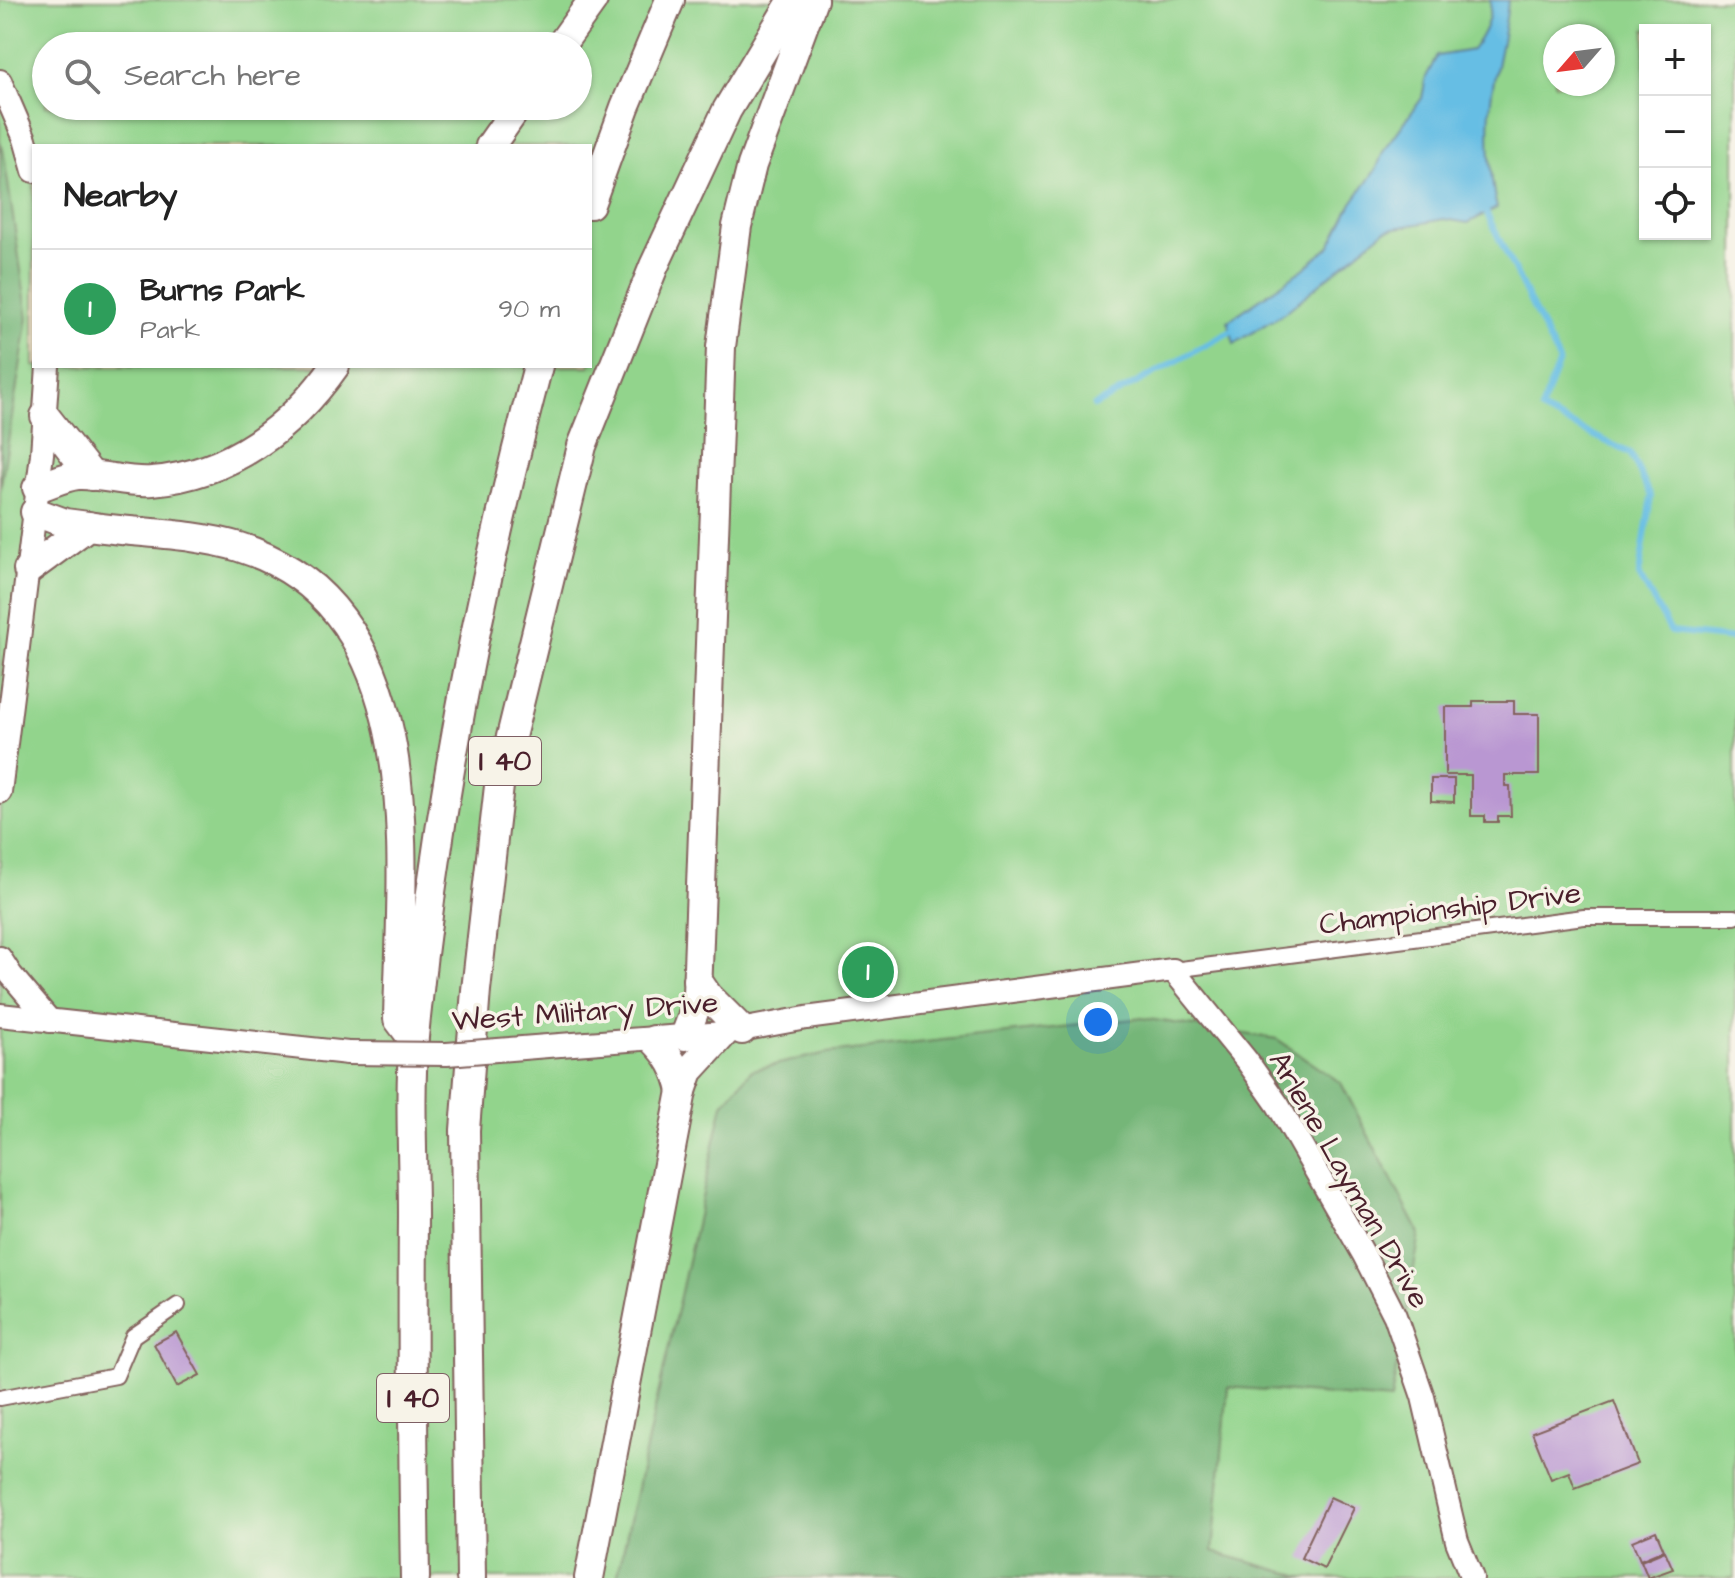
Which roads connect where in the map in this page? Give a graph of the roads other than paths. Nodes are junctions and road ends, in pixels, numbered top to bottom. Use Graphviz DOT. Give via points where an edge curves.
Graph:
graph roads {
  1 [pos="593,0"];
  2 [pos="670,0"];
  3 [pos="793,0"];
  4 [pos="813,0"];
  5 [pos="570,32"];
  6 [pos="0,81"];
  7 [pos="508,120"];
  8 [pos="491,144"];
  9 [pos="32,164"];
  10 [pos="592,198"];
  11 [pos="48,368"];
  12 [pos="334,368"];
  13 [pos="538,368"];
  14 [pos="45,416"];
  15 [pos="92,476"];
  16 [pos="36,500"];
  17 [pos="88,526"];
  18 [pos="28,570"];
  19 [pos="0,792"];
  20 [pos="1735,917"];
  21 [pos="0,958"];
  22 [pos="1173,970"];
  23 [pos="697,980"];
  24 [pos="0,1015"];
  25 [pos="50,1021"];
  26 [pos="733,1031"];
  27 [pos="685,1036"];
  28 [pos="414,1040"];
  29 [pos="654,1040"];
  30 [pos="682,1091"];
  31 [pos="178,1305"];
  32 [pos="0,1398"];
  33 [pos="415,1578"];
  34 [pos="471,1578"];
  35 [pos="589,1578"];
  36 [pos="1472,1578"];
  1 -- 5 [label="highway"];
  2 -- 10 [label="highway"];
  3 -- 34 [label="highway, I 40" via="727,110 654,266 582,446 499,786 465,1130"];
  4 -- 23 [label="highway" via="752,165 729,275 721,347"];
  6 -- 9 [label="street"];
  7 -- 8 [label="highway"];
  11 -- 14 [label="street"];
  12 -- 15 [label="highway" via="289,421 230,459 152,481"];
  13 -- 28 [label="highway, I 40" via="470,649"];
  14 -- 15 [label="highway"];
  14 -- 16 [label="street"];
  15 -- 16 [label="highway" via="69,477"];
  16 -- 17 [label="highway" via="65,523"];
  16 -- 18 [label="street"];
  17 -- 18 [label="highway"];
  17 -- 28 [label="highway" via="238,546 271,559 311,585 348,626 378,685 387,719 402,827 398,1019"];
  18 -- 19 [label="street"];
  20 -- 22 [label="street, Championship Drive" via="1584,917"];
  21 -- 25 [label="street"];
  22 -- 26 [label="street, West Military Drive"];
  22 -- 36 [label="street, Arlene Layman Drive" via="1278,1105 1395,1316 1423,1397 1457,1541"];
  23 -- 26 [label="highway"];
  23 -- 27 [label="highway"];
  24 -- 25 [label="street, West Military Drive"];
  25 -- 29 [label="street, West Military Drive, bridge" via="348,1053 447,1054"];
  26 -- 27 [label="street, West Military Drive"];
  26 -- 30 [label="highway" via="689,1071"];
  27 -- 29 [label="street, West Military Drive"];
  28 -- 33 [label="highway, I 40"];
  29 -- 30 [label="highway" via="669,1055"];
  30 -- 35 [label="highway"];
  31 -- 32 [label="street" via="133,1336 116,1376"];
}
